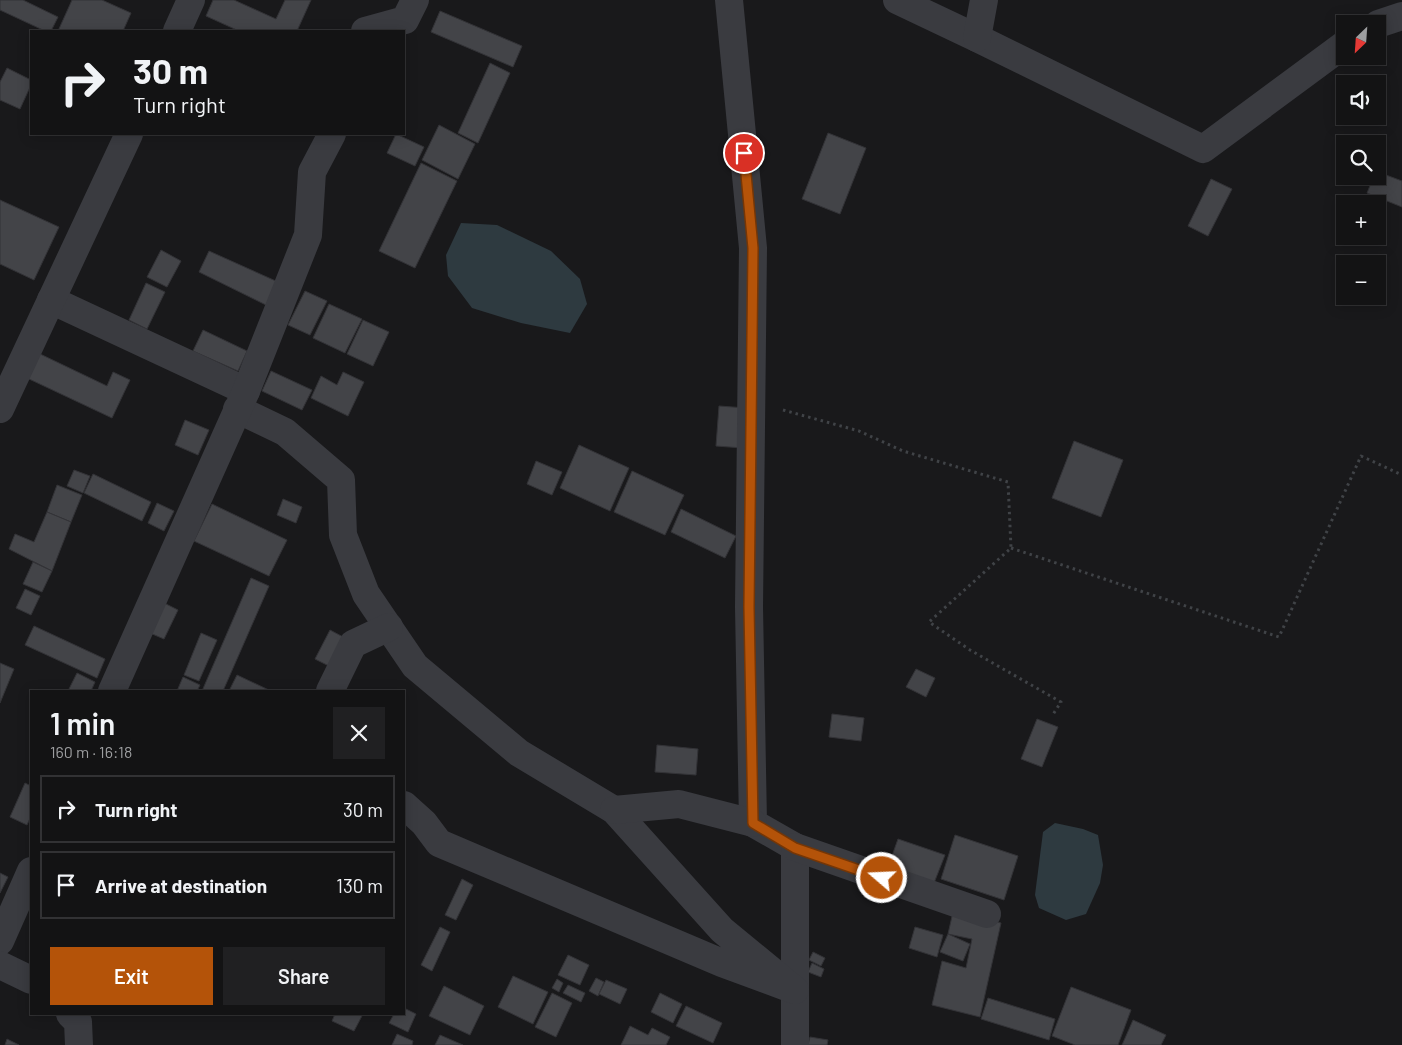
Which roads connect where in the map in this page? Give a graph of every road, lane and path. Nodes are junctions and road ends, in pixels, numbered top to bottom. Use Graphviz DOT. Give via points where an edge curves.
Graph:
graph roads {
  1 [pos="191,0"];
  2 [pos="415,0"];
  3 [pos="729,0"];
  4 [pos="897,0"];
  5 [pos="984,0"];
  6 [pos="1402,16"];
  7 [pos="1386,21"];
  8 [pos="177,30"];
  9 [pos="369,30"];
  10 [pos="977,38"];
  11 [pos="1336,51"];
  12 [pos="129,135"];
  13 [pos="331,135"];
  14 [pos="51,300"];
  15 [pos="241,400"];
  16 [pos="751,401"];
  17 [pos="0,408"];
  18 [pos="1402,475"];
  19 [pos="1011,548"];
  20 [pos="389,627"];
  21 [pos="112,690"];
  22 [pos="331,690"];
  23 [pos="1052,716"];
  24 [pos="405,806"];
  25 [pos="614,810"];
  26 [pos="753,823"];
  27 [pos="795,848"];
  28 [pos="30,873"];
  29 [pos="987,914"];
  30 [pos="0,941"];
  31 [pos="0,965"];
  32 [pos="30,980"];
  33 [pos="795,990"];
  34 [pos="71,1015"];
  35 [pos="79,1045"];
  36 [pos="795,1045"];
  1 -- 8 [label="street"];
  2 -- 9 [label="street" via="406,20"];
  3 -- 16 [label="street" via="753,248"];
  4 -- 10 [label="street"];
  5 -- 10 [label="street"];
  6 -- 7 [label="street"];
  10 -- 11 [label="street" via="1203,149"];
  12 -- 14 [label="street"];
  13 -- 15 [label="street" via="312,172 308,235"];
  14 -- 15 [label="street"];
  14 -- 17 [label="street"];
  15 -- 20 [label="street" via="286,432 341,480 343,535 366,594"];
  15 -- 21 [label="street"];
  16 -- 19 [label="path" via="859,431 903,451 1008,482"];
  16 -- 26 [label="street" via="749,607"];
  18 -- 19 [label="path" via="1361,456 1279,637"];
  19 -- 23 [label="path" via="929,622 970,650 1061,702"];
  20 -- 22 [label="street" via="354,644"];
  20 -- 25 [label="street" via="416,666 518,753"];
  24 -- 33 [label="street" via="439,843 713,959"];
  25 -- 26 [label="street" via="679,804"];
  25 -- 33 [label="street" via="722,930"];
  26 -- 27 [label="street"];
  27 -- 29 [label="street"];
  27 -- 33 [label="street"];
  28 -- 30 [label="street"];
  31 -- 32 [label="street"];
  33 -- 36 [label="street"];
  34 -- 35 [label="street" via="78,1022"];
}
